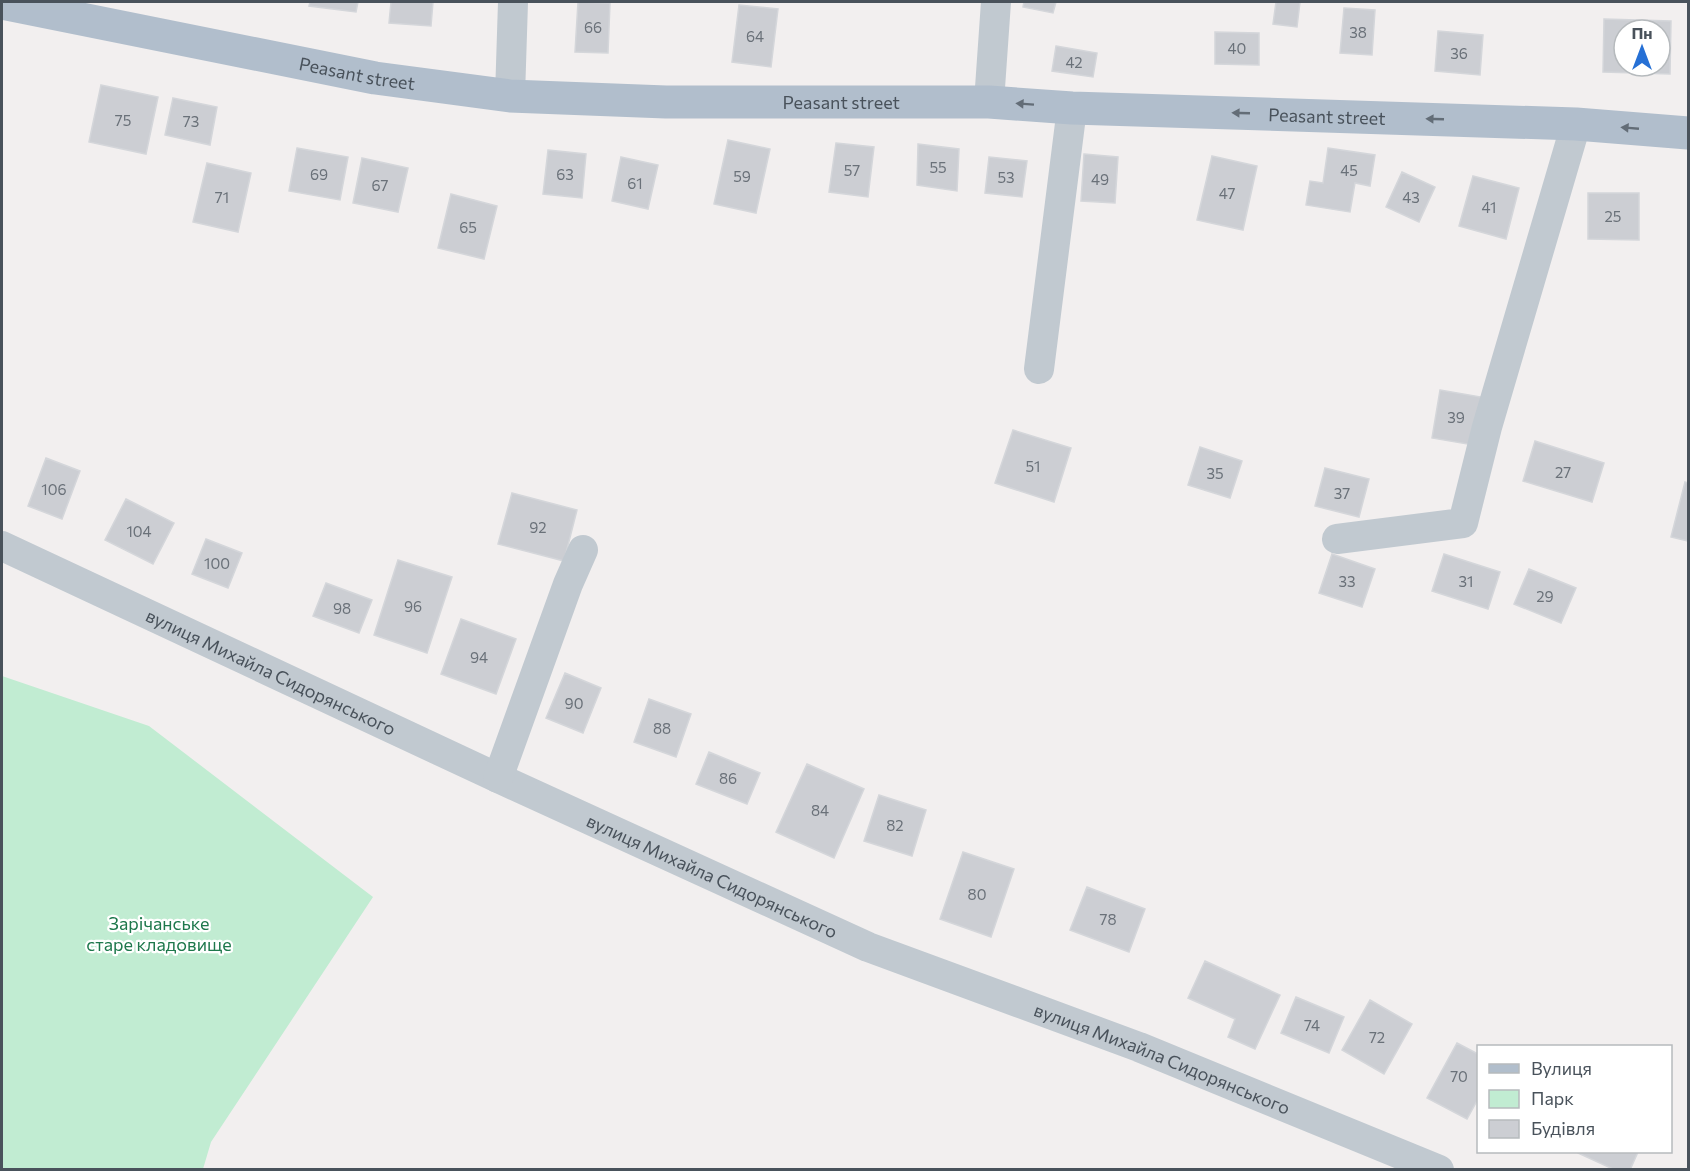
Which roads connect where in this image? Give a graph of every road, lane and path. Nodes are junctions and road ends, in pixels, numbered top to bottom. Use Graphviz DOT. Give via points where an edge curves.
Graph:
graph roads {
  1 [pos="513,2"];
  2 [pos="996,2"];
  3 [pos="2,3"];
  4 [pos="510,96"];
  5 [pos="988,102"];
  6 [pos="1072,108"];
  7 [pos="1576,124"];
  8 [pos="1689,133"];
  9 [pos="1039,369"];
  10 [pos="1337,538"];
  11 [pos="2,546"];
  12 [pos="583,550"];
  13 [pos="498,778"];
  14 [pos="1439,1170"];
  1 -- 4 [label="street"];
  2 -- 5 [label="street"];
  3 -- 4 [label="main road, Peasant street" via="375,78"];
  4 -- 5 [label="main road, Peasant street" via="666,102"];
  6 -- 5 [label="main road, Peasant street, one-way"];
  7 -- 6 [label="main road, Peasant street, one-way"];
  6 -- 9 [label="street"];
  8 -- 7 [label="main road, Peasant street, one-way"];
  7 -- 10 [label="street" via="1487,427 1463,524"];
  11 -- 13 [label="street, вулиця Михайла Сидорянського"];
  12 -- 13 [label="street"];
  13 -- 14 [label="street, вулиця Михайла Сидорянського" via="868,947 1139,1047"];
}
